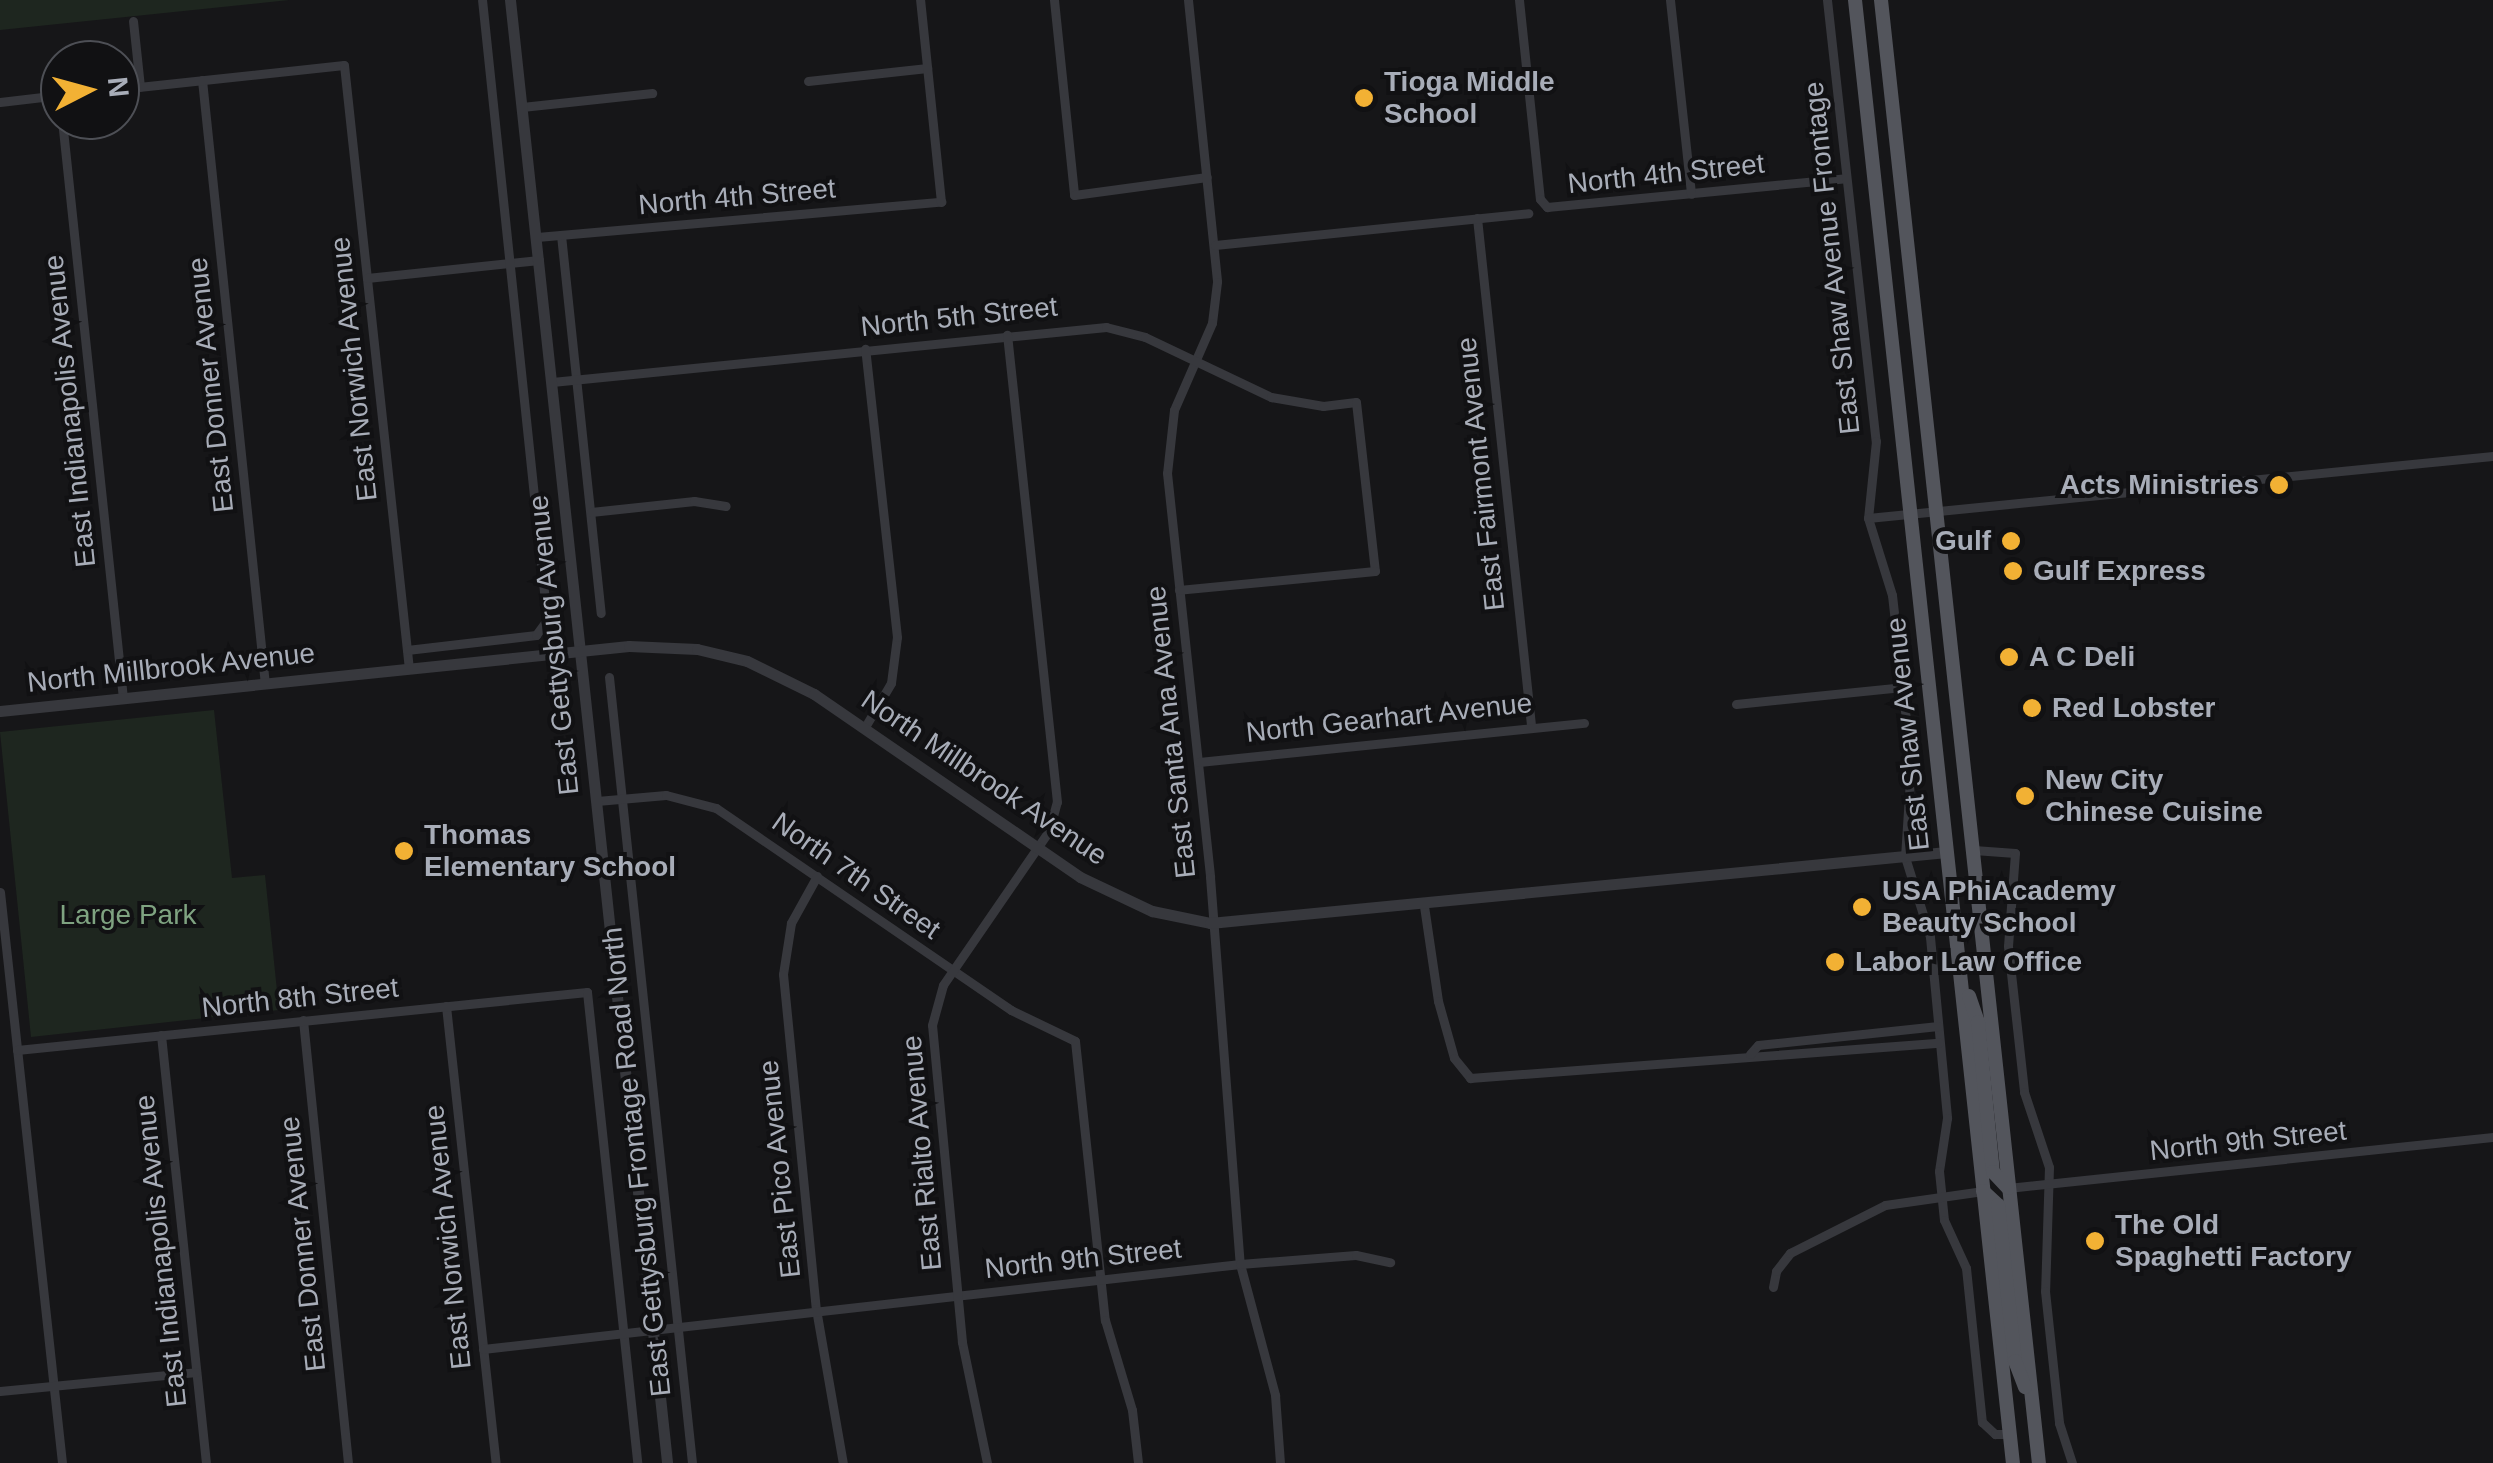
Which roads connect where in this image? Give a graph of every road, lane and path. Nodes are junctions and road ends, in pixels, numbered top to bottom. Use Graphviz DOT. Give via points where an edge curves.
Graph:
graph roads {
  1 [pos="482,0"];
  2 [pos="510,0"];
  3 [pos="920,0"];
  4 [pos="1054,0"];
  5 [pos="1188,0"];
  6 [pos="1519,0"];
  7 [pos="1670,0"];
  8 [pos="1827,0"];
  9 [pos="1854,0"];
  10 [pos="1882,0"];
  11 [pos="133,21"];
  12 [pos="135,40"];
  13 [pos="927,68"];
  14 [pos="202,80"];
  15 [pos="808,81"];
  16 [pos="140,87"];
  17 [pos="652,93"];
  18 [pos="40,99"];
  19 [pos="0,102"];
  20 [pos="522,108"];
  21 [pos="64,140"];
  22 [pos="1207,177"];
  23 [pos="1846,178"];
  24 [pos="1691,194"];
  25 [pos="1528,213"];
  26 [pos="1477,218"];
  27 [pos="562,235"];
  28 [pos="536,238"];
  29 [pos="1214,245"];
  30 [pos="539,260"];
  31 [pos="510,262"];
  32 [pos="368,278"];
  33 [pos="1007,335"];
  34 [pos="864,350"];
  35 [pos="1196,361"];
  36 [pos="577,379"];
  37 [pos="552,382"];
  38 [pos="2493,456"];
  39 [pos="726,506"];
  40 [pos="591,512"];
  41 [pos="1935,512"];
  42 [pos="1909,514"];
  43 [pos="1868,518"];
  44 [pos="1179,590"];
  45 [pos="601,613"];
  46 [pos="406,650"];
  47 [pos="580,652"];
  48 [pos="408,669"];
  49 [pos="609,677"];
  50 [pos="265,684"];
  51 [pos="1902,687"];
  52 [pos="123,698"];
  53 [pos="1736,704"];
  54 [pos="0,710"];
  55 [pos="1584,723"];
  56 [pos="1531,725"];
  57 [pos="864,727"];
  58 [pos="1198,762"];
  59 [pos="622,798"];
  60 [pos="597,801"];
  61 [pos="1038,848"];
  62 [pos="1974,850"];
  63 [pos="1946,852"];
  64 [pos="1905,856"];
  65 [pos="817,876"];
  66 [pos="0,892"];
  67 [pos="1424,906"];
  68 [pos="1210,923"];
  69 [pos="953,971"];
  70 [pos="1960,972"];
  71 [pos="446,1006"];
  72 [pos="303,1020"];
  73 [pos="1938,1026"];
  74 [pos="161,1035"];
  75 [pos="1940,1043"];
  76 [pos="18,1050"];
  77 [pos="1750,1054"];
  78 [pos="2493,1138"];
  79 [pos="2050,1183"];
  80 [pos="2008,1188"];
  81 [pos="1983,1191"];
  82 [pos="1942,1195"];
  83 [pos="1390,1262"];
  84 [pos="1240,1264"];
  85 [pos="1100,1279"];
  86 [pos="1774,1287"];
  87 [pos="957,1294"];
  88 [pos="816,1309"];
  89 [pos="678,1328"];
  90 [pos="654,1331"];
  91 [pos="623,1334"];
  92 [pos="483,1349"];
  93 [pos="196,1372"];
  94 [pos="54,1387"];
  95 [pos="0,1391"];
  96 [pos="2034,1412"];
  97 [pos="2010,1434"];
  98 [pos="62,1463"];
  99 [pos="206,1463"];
  100 [pos="348,1463"];
  101 [pos="496,1463"];
  102 [pos="637,1463"];
  103 [pos="666,1463"];
  104 [pos="692,1463"];
  105 [pos="844,1463"];
  106 [pos="987,1463"];
  107 [pos="1138,1463"];
  108 [pos="1280,1463"];
  109 [pos="2013,1463"];
  110 [pos="2039,1463"];
  111 [pos="2072,1463"];
  1 -- 31 [label="street, East Gettysburg Avenue"];
  2 -- 20 [label="street, East Gettysburg Avenue"];
  3 -- 13 [label="street"];
  4 -- 22 [label="street" via="1074,195"];
  5 -- 22 [label="street, East Santa Ana Avenue"];
  6 -- 24 [label="street, North 4th Street" via="1540,199 1551,209"];
  7 -- 24 [label="street"];
  8 -- 23 [label="street, East Shaw Avenue Frontage"];
  9 -- 42 [label="main road, East Shaw Avenue"];
  10 -- 41 [label="main road, East Shaw Avenue"];
  11 -- 12 [label="street"];
  13 -- 15 [label="street"];
  13 -- 27 [label="street, North 4th Street" via="941,202"];
  14 -- 16 [label="street"];
  14 -- 32 [label="street, East Norwich Avenue" via="344,65"];
  14 -- 50 [label="street, East Donner Avenue"];
  17 -- 20 [label="street"];
  18 -- 19 [label="street"];
  20 -- 28 [label="street, East Gettysburg Avenue"];
  21 -- 52 [label="street, East Indianapolis Avenue"];
  22 -- 29 [label="street, East Santa Ana Avenue"];
  23 -- 24 [label="street, North 4th Street"];
  23 -- 43 [label="street, East Shaw Avenue Frontage" via="1876,441"];
  25 -- 26 [label="street"];
  26 -- 29 [label="street"];
  26 -- 56 [label="street, East Fairmont Avenue"];
  27 -- 28 [label="street, North 4th Street"];
  27 -- 36 [label="street, East Gettysburg Avenue"];
  28 -- 30 [label="street, East Gettysburg Avenue"];
  29 -- 35 [label="street, East Santa Ana Avenue" via="1216,302"];
  30 -- 31 [label="street"];
  30 -- 37 [label="street, East Gettysburg Avenue"];
  31 -- 32 [label="street"];
  31 -- 46 [label="street, East Gettysburg Avenue" via="547,620 542,632"];
  32 -- 46 [label="street, East Norwich Avenue"];
  33 -- 34 [label="street, North 5th Street"];
  33 -- 35 [label="street, North 5th Street" via="1106,327"];
  33 -- 61 [label="street, East Rialto Avenue" via="1057,787 1054,816"];
  34 -- 36 [label="street, North 5th Street"];
  34 -- 57 [label="street" via="896,637 890,684"];
  35 -- 44 [label="street, East Santa Ana Avenue" via="1167,441"];
  35 -- 44 [label="street, North 5th Street" via="1296,404 1356,402 1375,570"];
  36 -- 37 [label="street, North 5th Street"];
  36 -- 40 [label="street, East Gettysburg Avenue"];
  37 -- 47 [label="street, East Gettysburg Avenue"];
  38 -- 41 [label="street"];
  39 -- 40 [label="street" via="694,501"];
  40 -- 45 [label="street, East Gettysburg Avenue"];
  41 -- 42 [label="street"];
  41 -- 62 [label="main road, East Shaw Avenue"];
  42 -- 43 [label="street"];
  42 -- 63 [label="main road, East Shaw Avenue"];
  43 -- 51 [label="street, East Shaw Avenue Frontage" via="1892,595"];
  44 -- 58 [label="street, East Santa Ana Avenue"];
  46 -- 48 [label="street, East Norwich Avenue"];
  47 -- 48 [label="street, North Millbrook Avenue"];
  47 -- 57 [label="street, North Millbrook Avenue" via="669,646 724,654 791,680"];
  47 -- 60 [label="street, East Gettysburg Avenue"];
  48 -- 50 [label="street, North Millbrook Avenue"];
  49 -- 59 [label="street, East Gettysburg Frontage Road North"];
  50 -- 52 [label="street, North Millbrook Avenue"];
  51 -- 53 [label="street"];
  51 -- 64 [label="street, East Shaw Avenue Frontage" via="1911,777"];
  52 -- 54 [label="street, North Millbrook Avenue"];
  55 -- 56 [label="street, North Gearhart Avenue"];
  56 -- 58 [label="street, North Gearhart Avenue"];
  57 -- 61 [label="street, North Millbrook Avenue"];
  58 -- 68 [label="street, East Santa Ana Avenue"];
  59 -- 60 [label="street, North 7th Street"];
  59 -- 65 [label="street, North 7th Street" via="666,795 702,802"];
  59 -- 89 [label="street, East Gettysburg Frontage Road North"];
  60 -- 90 [label="street, East Gettysburg Avenue"];
  61 -- 68 [label="street, North Millbrook Avenue" via="1116,896"];
  61 -- 69 [label="street, East Rialto Avenue"];
  62 -- 79 [label="street" via="2015,853 2008,946 2024,1092"];
  62 -- 80 [label="main road, East Shaw Avenue"];
  63 -- 64 [label="street, North Millbrook Avenue"];
  63 -- 70 [label="main road, East Shaw Avenue"];
  64 -- 67 [label="street, North Millbrook Avenue"];
  64 -- 73 [label="street, East Shaw Avenue Frontage" via="1930,937"];
  65 -- 69 [label="street, North 7th Street"];
  65 -- 88 [label="street, East Pico Avenue" via="791,923 783,974"];
  66 -- 76 [label="street"];
  67 -- 68 [label="street, North Millbrook Avenue"];
  67 -- 77 [label="street" via="1434,984 1454,1058 1465,1074 1486,1080"];
  68 -- 84 [label="street, East Santa Ana Avenue"];
  69 -- 85 [label="street, North 7th Street" via="1075,1041"];
  69 -- 87 [label="street, East Rialto Avenue" via="936,998 932,1025"];
  70 -- 80 [label="main road" via="1978,1022 1993,1172"];
  70 -- 81 [label="main road, East Shaw Avenue"];
  71 -- 72 [label="street, North 8th Street"];
  71 -- 91 [label="street, North 8th Street" via="587,992"];
  71 -- 92 [label="street, East Norwich Avenue"];
  72 -- 74 [label="street, North 8th Street"];
  72 -- 100 [label="street, East Donner Avenue"];
  73 -- 75 [label="street, East Shaw Avenue Frontage"];
  73 -- 77 [label="street" via="1758,1045"];
  74 -- 76 [label="street, North 8th Street"];
  74 -- 93 [label="street, East Indianapolis Avenue"];
  75 -- 77 [label="street" via="1760,1061"];
  75 -- 82 [label="street, East Shaw Avenue Frontage" via="1947,1118"];
  76 -- 94 [label="street"];
  78 -- 79 [label="street, North 9th Street"];
  79 -- 80 [label="street, North 9th Street"];
  79 -- 111 [label="street" via="2045,1292 2059,1423"];
  80 -- 96 [label="main road, East Shaw Avenue"];
  81 -- 82 [label="street"];
  81 -- 96 [label="main road" via="1998,1205 2015,1361"];
  81 -- 97 [label="main road, East Shaw Avenue"];
  82 -- 86 [label="street" via="1897,1200 1790,1253"];
  82 -- 97 [label="street, East Shaw Avenue Frontage" via="1944,1220 1966,1268 1982,1422 1995,1434"];
  83 -- 84 [label="street, North 9th Street" via="1356,1255"];
  84 -- 85 [label="street, North 9th Street"];
  84 -- 108 [label="street, East Santa Ana Avenue" via="1275,1395"];
  85 -- 87 [label="street, North 9th Street"];
  85 -- 107 [label="street"];
  87 -- 88 [label="street, North 9th Street"];
  87 -- 106 [label="street, East Rialto Avenue"];
  88 -- 89 [label="street, North 9th Street"];
  88 -- 105 [label="street, East Pico Avenue"];
  89 -- 90 [label="street, North 9th Street"];
  89 -- 104 [label="street, East Gettysburg Frontage Road North"];
  90 -- 91 [label="street, North 9th Street"];
  90 -- 103 [label="street, East Gettysburg Avenue"];
  91 -- 92 [label="street, North 9th Street"];
  91 -- 102 [label="street"];
  92 -- 101 [label="street, East Norwich Avenue"];
  93 -- 94 [label="street"];
  93 -- 99 [label="street, East Indianapolis Avenue"];
  94 -- 95 [label="street"];
  94 -- 98 [label="street"];
  96 -- 110 [label="main road, East Shaw Avenue"];
  97 -- 109 [label="main road, East Shaw Avenue"];
}
